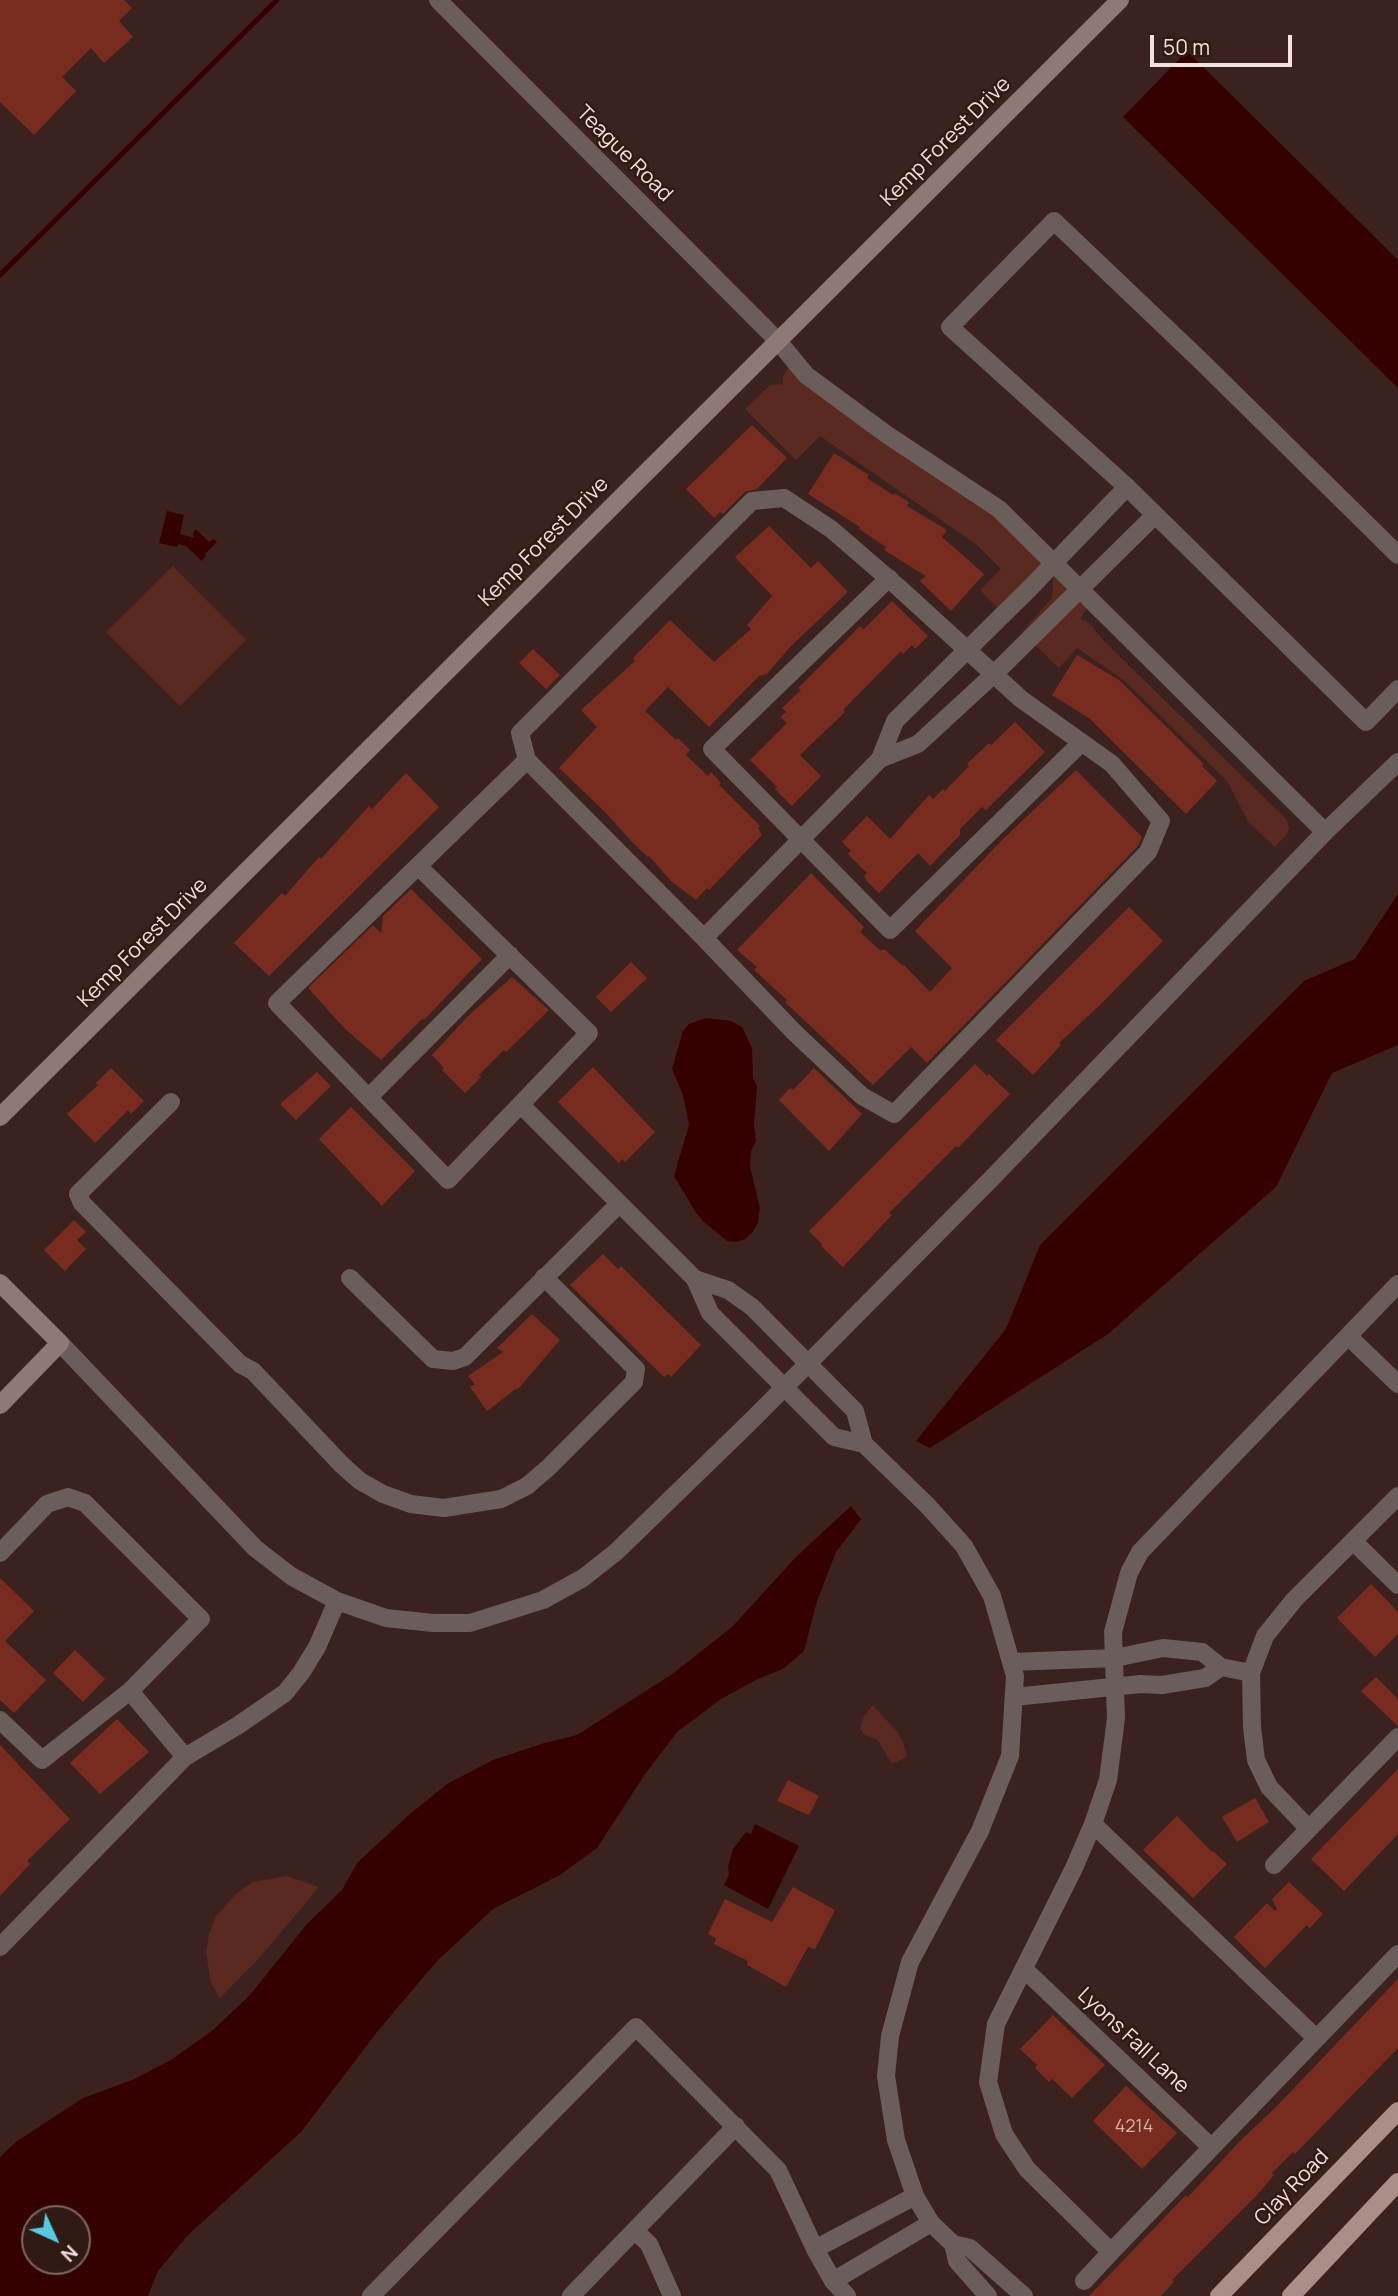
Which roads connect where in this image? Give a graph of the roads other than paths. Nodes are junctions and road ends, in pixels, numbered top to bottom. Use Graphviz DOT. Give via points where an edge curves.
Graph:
graph roads {
  1 [pos="438,0"];
  2 [pos="1120,0"];
  3 [pos="778,341"];
  4 [pos="1128,487"];
  5 [pos="1155,515"];
  6 [pos="1398,555"];
  7 [pos="1055,563"];
  8 [pos="889,578"];
  9 [pos="1081,589"];
  10 [pos="968,651"];
  11 [pos="993,675"];
  12 [pos="1398,689"];
  13 [pos="1081,743"];
  14 [pos="880,759"];
  15 [pos="527,760"];
  16 [pos="1398,762"];
  17 [pos="1325,832"];
  18 [pos="800,839"];
  19 [pos="418,866"];
  20 [pos="704,938"];
  21 [pos="510,955"];
  22 [pos="369,1097"];
  23 [pos="170,1102"];
  24 [pos="521,1105"];
  25 [pos="0,1117"];
  26 [pos="619,1204"];
  27 [pos="544,1277"];
  28 [pos="350,1278"];
  29 [pos="695,1279"];
  30 [pos="0,1283"];
  31 [pos="1398,1284"];
  32 [pos="1348,1336"];
  33 [pos="60,1343"];
  34 [pos="808,1363"];
  35 [pos="1398,1384"];
  36 [pos="785,1386"];
  37 [pos="0,1405"];
  38 [pos="864,1444"];
  39 [pos="1398,1496"];
  40 [pos="1354,1542"];
  41 [pos="0,1553"];
  42 [pos="1398,1585"];
  43 [pos="337,1601"];
  44 [pos="1115,1658"];
  45 [pos="1064,1659"];
  46 [pos="1011,1662"];
  47 [pos="1221,1667"];
  48 [pos="1251,1673"];
  49 [pos="1116,1687"];
  50 [pos="130,1691"];
  51 [pos="1067,1692"];
  52 [pos="1014,1697"];
  53 [pos="0,1720"];
  54 [pos="1398,1737"];
  55 [pos="185,1756"];
  56 [pos="1093,1824"];
  57 [pos="1309,1829"];
  58 [pos="1274,1866"];
  59 [pos="4,1935"];
  60 [pos="1398,1954"];
  61 [pos="1024,1969"];
  62 [pos="1316,2038"];
  63 [pos="1398,2111"];
  64 [pos="736,2126"];
  65 [pos="1211,2147"];
  66 [pos="1398,2182"];
  67 [pos="915,2196"];
  68 [pos="931,2222"];
  69 [pos="635,2231"];
  70 [pos="953,2244"];
  71 [pos="815,2249"];
  72 [pos="1111,2252"];
  73 [pos="833,2281"];
  74 [pos="1084,2281"];
  75 [pos="371,2296"];
  76 [pos="571,2296"];
  77 [pos="672,2296"];
  78 [pos="847,2296"];
  79 [pos="988,2296"];
  80 [pos="1024,2296"];
  81 [pos="1219,2296"];
  82 [pos="1291,2296"];
  1 -- 3 [label="street, Teague Road"];
  2 -- 3 [label="street, Kemp Forest Drive"];
  3 -- 7 [label="street, Teague Road" via="806,374 999,509"];
  3 -- 25 [label="street, Kemp Forest Drive"];
  4 -- 5 [label="street"];
  4 -- 6 [label="street" via="950,327 1054,221"];
  4 -- 7 [label="street"];
  5 -- 9 [label="street"];
  5 -- 12 [label="street" via="1366,722"];
  7 -- 9 [label="street, Teague Road"];
  7 -- 10 [label="street"];
  8 -- 10 [label="street"];
  8 -- 15 [label="street" via="831,529 784,498 752,501 520,733"];
  8 -- 18 [label="street" via="712,750"];
  9 -- 11 [label="street"];
  9 -- 17 [label="street, Teague Road"];
  10 -- 11 [label="street"];
  10 -- 14 [label="street" via="895,721"];
  11 -- 13 [label="street"];
  11 -- 14 [label="street" via="918,744"];
  13 -- 18 [label="street" via="890,930"];
  13 -- 20 [label="street" via="1112,764 1160,821 1149,852 894,1114 862,1096"];
  14 -- 18 [label="street"];
  15 -- 19 [label="street"];
  15 -- 20 [label="street"];
  16 -- 17 [label="street"];
  17 -- 34 [label="street"];
  18 -- 20 [label="street"];
  19 -- 21 [label="street"];
  19 -- 22 [label="street" via="277,1003"];
  21 -- 22 [label="street"];
  21 -- 24 [label="street" via="589,1034"];
  22 -- 24 [label="street" via="448,1180"];
  23 -- 27 [label="street" via="78,1194 82,1203 342,1465 383,1494 444,1508 500,1499 527,1486 548,1468 635,1382 636,1369"];
  24 -- 26 [label="street"];
  26 -- 27 [label="street"];
  26 -- 29 [label="street"];
  27 -- 28 [label="street" via="465,1357 453,1361 433,1359"];
  29 -- 34 [label="street" via="728,1290 747,1304"];
  29 -- 36 [label="street" via="710,1313"];
  30 -- 33 [label="street"];
  31 -- 32 [label="street"];
  32 -- 35 [label="street"];
  32 -- 44 [label="street" via="1140,1552 1129,1573 1113,1632"];
  33 -- 37 [label="street"];
  33 -- 43 [label="street" via="255,1548 291,1576"];
  34 -- 36 [label="street"];
  34 -- 38 [label="street" via="855,1411"];
  36 -- 38 [label="street" via="834,1437"];
  36 -- 43 [label="street" via="616,1552 583,1578 543,1600 470,1623 386,1618"];
  38 -- 46 [label="street" via="964,1546 992,1596"];
  39 -- 40 [label="street"];
  40 -- 42 [label="street"];
  40 -- 48 [label="street" via="1294,1600 1265,1636"];
  41 -- 50 [label="street" via="47,1504 68,1497 85,1503 201,1619"];
  43 -- 55 [label="street" via="317,1647 285,1693"];
  44 -- 45 [label="street"];
  44 -- 47 [label="street" via="1163,1648 1202,1652"];
  44 -- 49 [label="street"];
  45 -- 46 [label="street"];
  45 -- 51 [label="street"];
  46 -- 52 [label="street"];
  47 -- 48 [label="street"];
  47 -- 49 [label="street" via="1205,1678"];
  48 -- 57 [label="street" via="1256,1760 1269,1787"];
  49 -- 51 [label="street"];
  49 -- 56 [label="street" via="1108,1780"];
  50 -- 53 [label="street" via="42,1760"];
  50 -- 55 [label="street"];
  51 -- 52 [label="street"];
  52 -- 67 [label="street" via="1010,1756 980,1831 911,1962 890,2036 886,2076 896,2140"];
  54 -- 57 [label="street"];
  55 -- 59 [label="street"];
  56 -- 61 [label="street"];
  56 -- 62 [label="street"];
  57 -- 58 [label="street"];
  60 -- 62 [label="street"];
  61 -- 65 [label="street, Lyons Fall Lane"];
  61 -- 72 [label="street" via="996,2025 988,2082 1004,2134 1027,2169"];
  62 -- 65 [label="street"];
  63 -- 81 [label="main road, Clay Road"];
  64 -- 69 [label="street"];
  64 -- 71 [label="street" via="778,2170"];
  64 -- 75 [label="street" via="636,2027"];
  65 -- 72 [label="street"];
  66 -- 82 [label="main road"];
  67 -- 68 [label="street"];
  67 -- 71 [label="street"];
  68 -- 70 [label="street"];
  68 -- 73 [label="street"];
  69 -- 76 [label="street"];
  69 -- 77 [label="street" via="649,2244"];
  70 -- 79 [label="street" via="957,2261"];
  70 -- 80 [label="street" via="970,2248"];
  71 -- 73 [label="street"];
  72 -- 74 [label="street"];
  73 -- 78 [label="street"];
}
